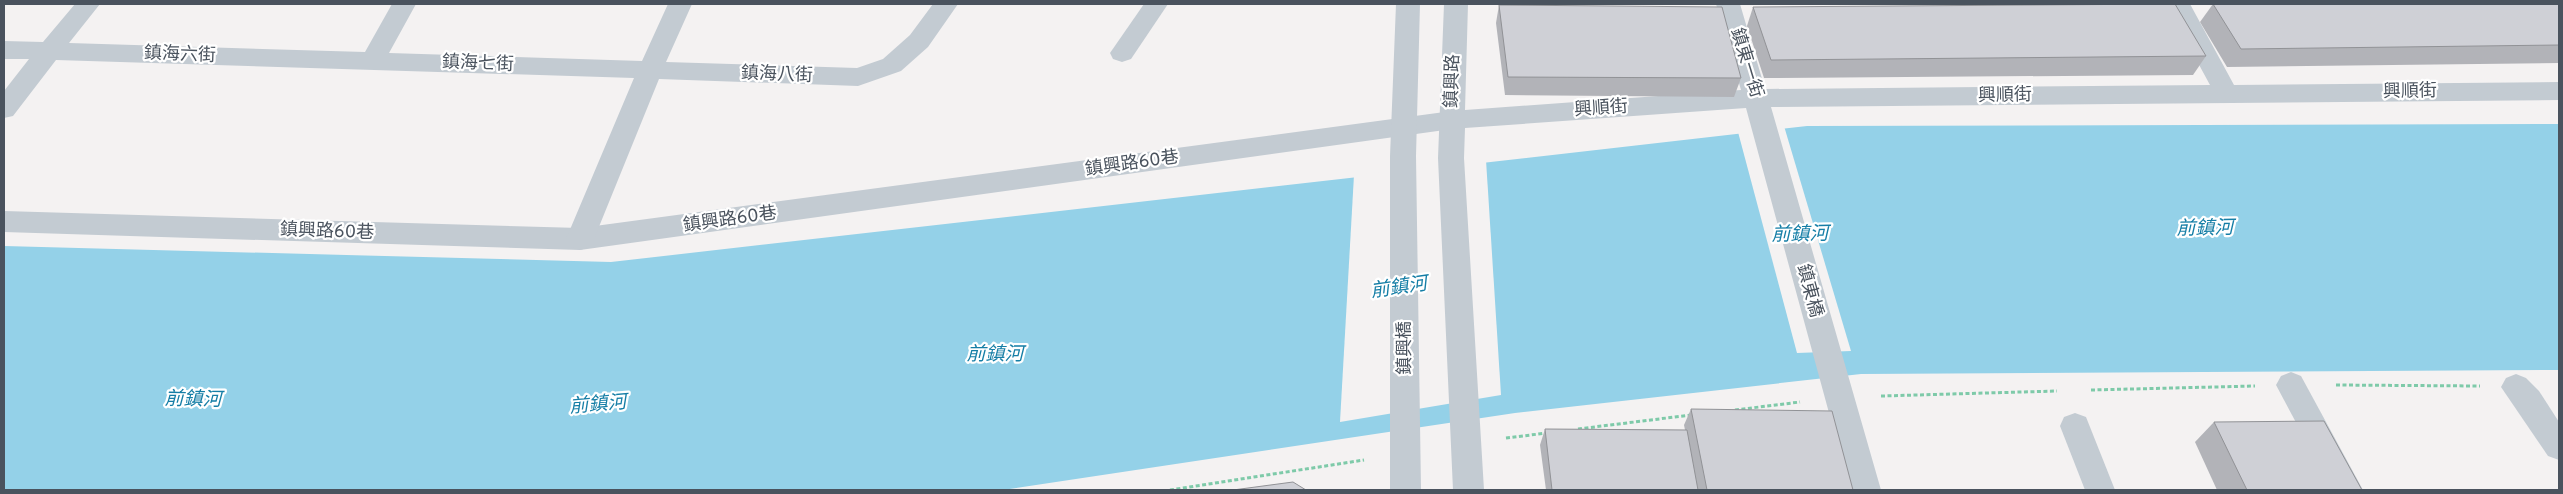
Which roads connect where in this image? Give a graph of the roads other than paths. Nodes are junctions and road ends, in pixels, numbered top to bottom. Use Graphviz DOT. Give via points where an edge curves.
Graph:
graph roads {
  1 [pos="88,4"];
  2 [pos="404,4"];
  3 [pos="680,4"];
  4 [pos="946,4"];
  5 [pos="1156,4"];
  6 [pos="1408,4"];
  7 [pos="1456,4"];
  8 [pos="1728,4"];
  9 [pos="2178,4"];
  10 [pos="4,50"];
  11 [pos="49,51"];
  12 [pos="1122,52"];
  13 [pos="372,61"];
  14 [pos="650,70"];
  15 [pos="2559,91"];
  16 [pos="2227,94"];
  17 [pos="4,109"];
  18 [pos="1760,110"];
  19 [pos="1452,120"];
  20 [pos="1406,125"];
  21 [pos="4,222"];
  22 [pos="580,239"];
  23 [pos="2291,385"];
  24 [pos="2516,387"];
  25 [pos="2075,426"];
  26 [pos="2559,447"];
  27 [pos="1406,490"];
  28 [pos="1468,490"];
  29 [pos="1866,490"];
  30 [pos="2100,490"];
  31 [pos="2348,490"];
  1 -- 11 [label="street"];
  2 -- 13 [label="street"];
  3 -- 14 [label="street"];
  4 -- 14 [label="street, 鎮海八街" via="919,41 892,65 858,77"];
  5 -- 12 [label="street"];
  6 -- 20 [label="street"];
  7 -- 19 [label="street, 鎮興路"];
  8 -- 18 [label="street, 鎮東一街"];
  9 -- 16 [label="street"];
  10 -- 11 [label="street, 鎮海六街"];
  11 -- 13 [label="street, 鎮海六街"];
  11 -- 17 [label="street"];
  13 -- 14 [label="street, 鎮海七街"];
  14 -- 22 [label="street"];
  15 -- 16 [label="street, 興順街"];
  16 -- 18 [label="street, 興順街"];
  18 -- 19 [label="street, 興順街"];
  18 -- 29 [label="street, 鎮東橋"];
  19 -- 20 [label="street, 鎮興路60巷"];
  19 -- 28 [label="street, 鎮興路" via="1451,158"];
  20 -- 22 [label="street, 鎮興路60巷"];
  20 -- 27 [label="street, 鎮興橋"];
  21 -- 22 [label="street, 鎮興路60巷"];
  23 -- 31 [label="street"];
  24 -- 26 [label="street"];
  25 -- 30 [label="street"];
}
